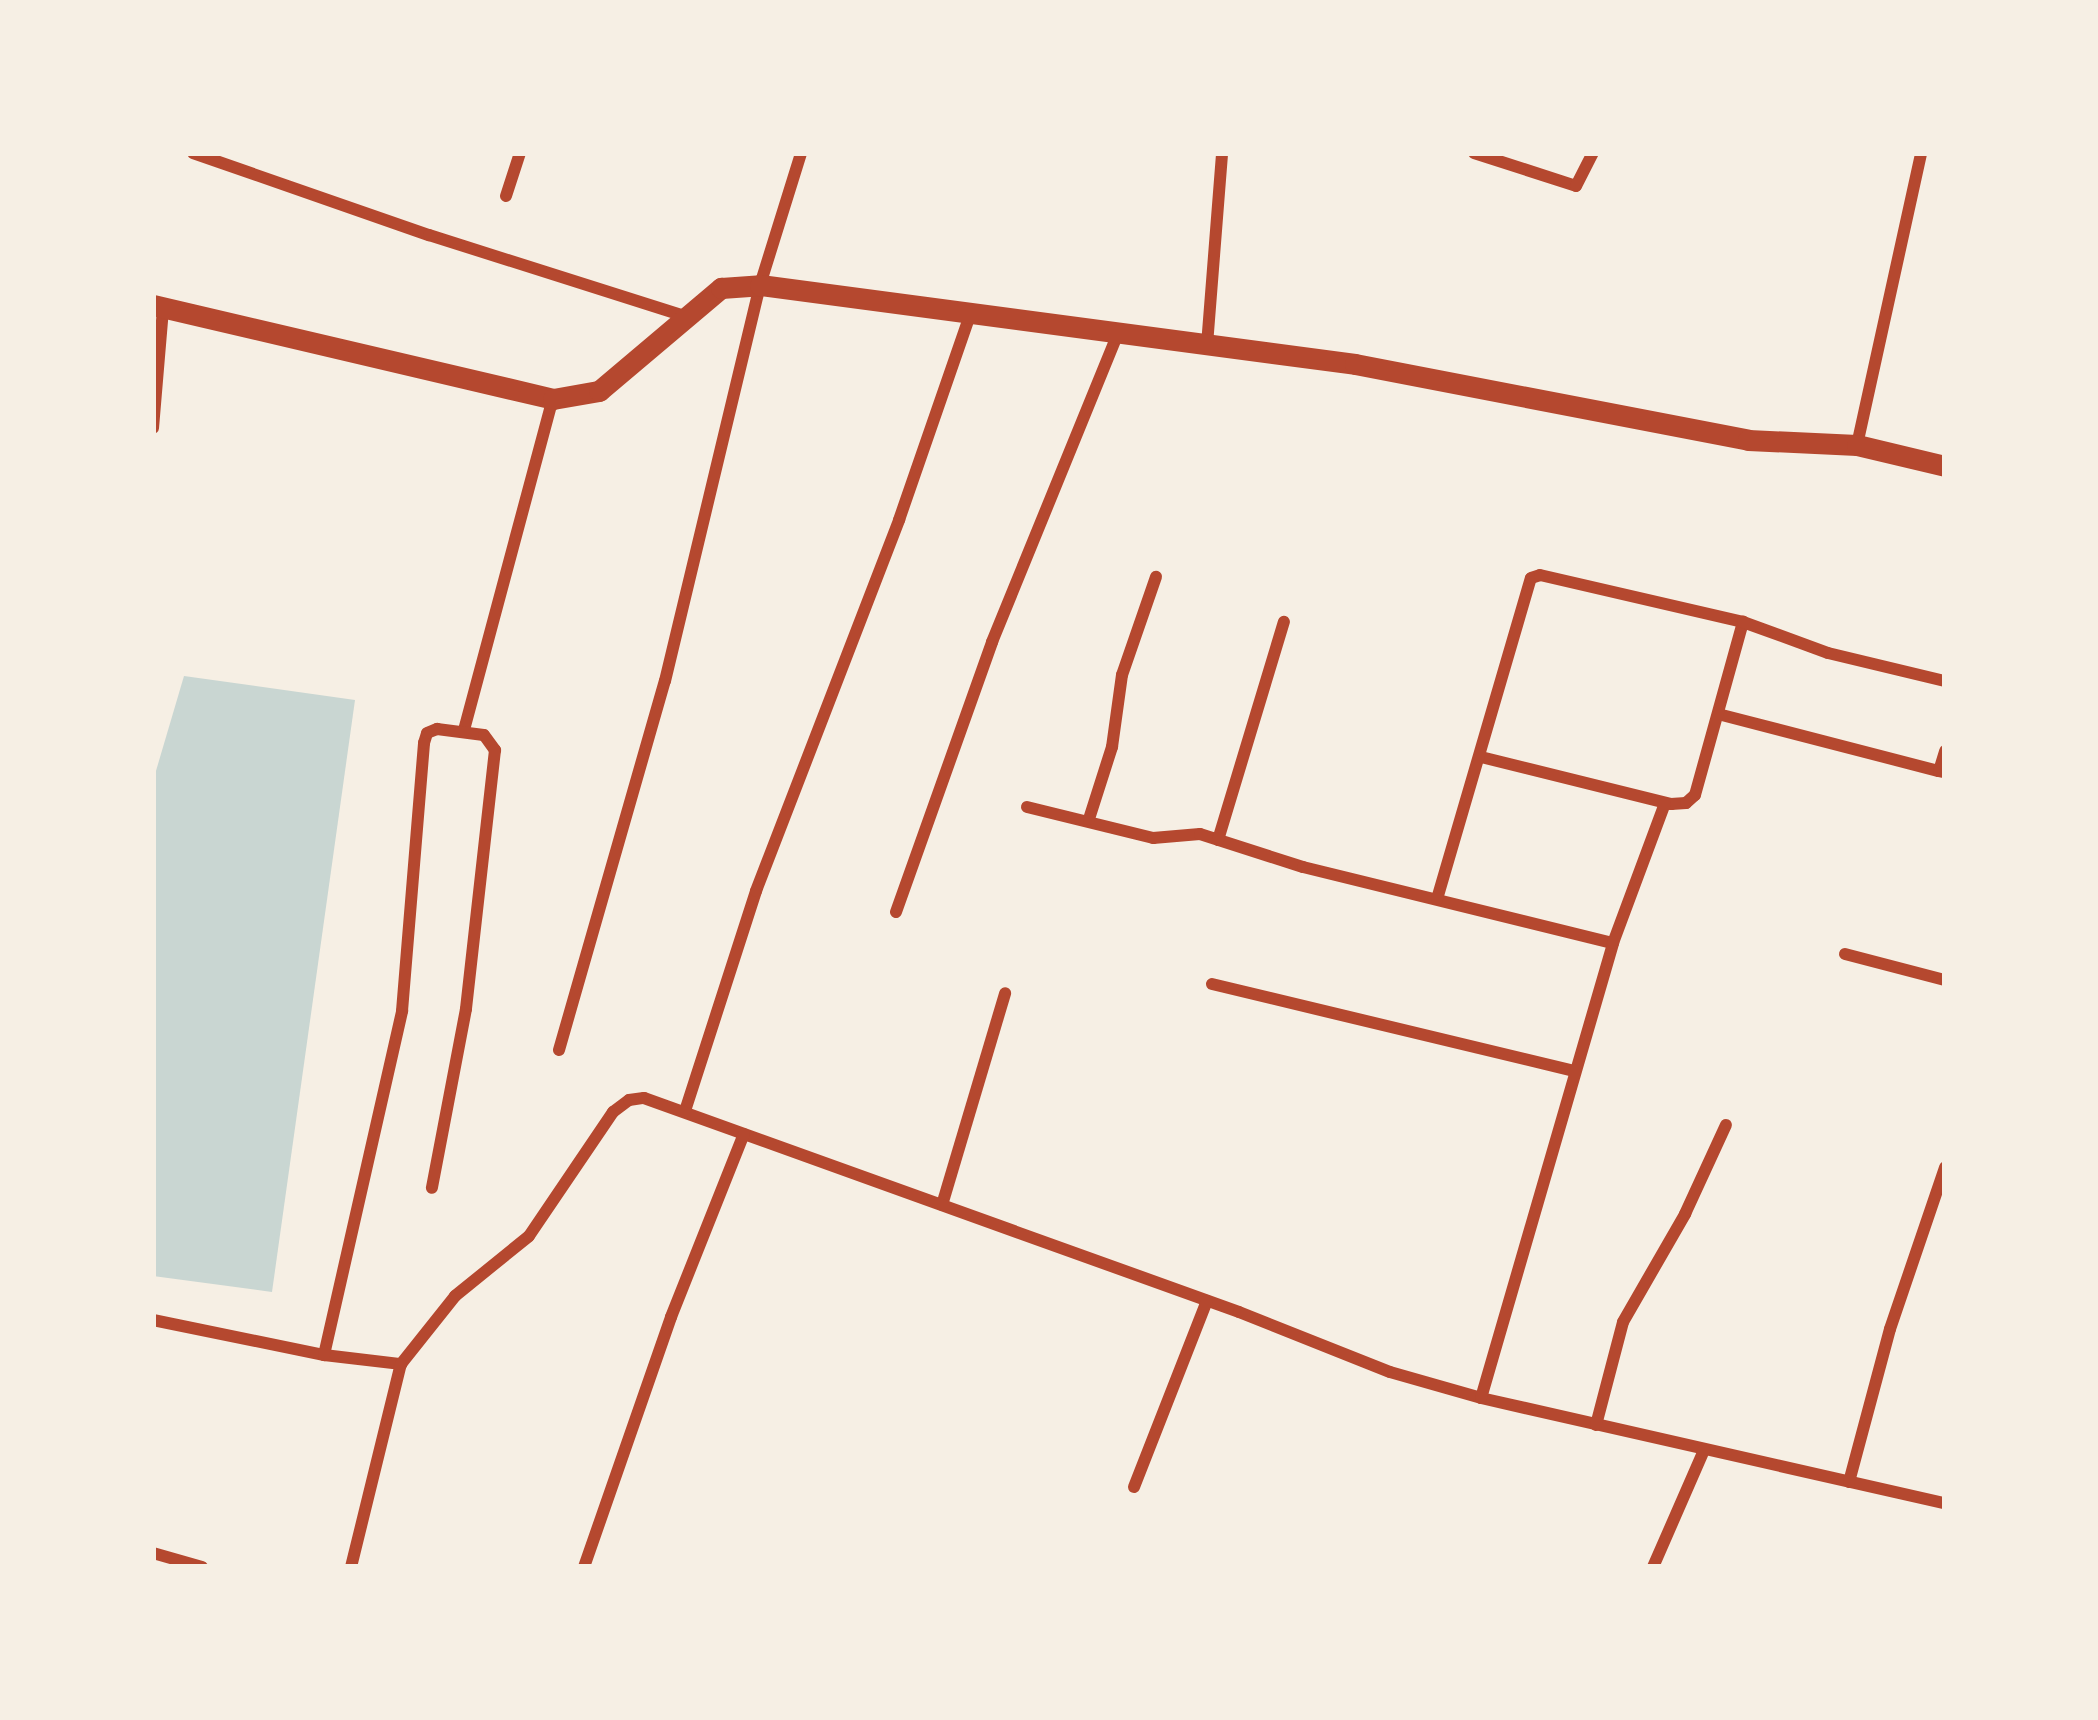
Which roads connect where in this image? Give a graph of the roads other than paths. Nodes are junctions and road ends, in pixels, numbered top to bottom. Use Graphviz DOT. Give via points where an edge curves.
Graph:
graph roads {
  1 [pos="193,153"];
  2 [pos="252,153"];
  3 [pos="801,153"];
  4 [pos="1222,153"];
  5 [pos="1474,153"];
  6 [pos="1593,153"];
  7 [pos="1921,153"];
  8 [pos="518,154"];
  9 [pos="245,171"];
  10 [pos="506,196"];
  11 [pos="760,285"];
  12 [pos="158,307"];
  13 [pos="970,315"];
  14 [pos="684,316"];
  15 [pos="1117,334"];
  16 [pos="1207,345"];
  17 [pos="553,399"];
  18 [pos="153,428"];
  19 [pos="1857,445"];
  20 [pos="1945,466"];
  21 [pos="1156,578"];
  22 [pos="1284,622"];
  23 [pos="1743,622"];
  24 [pos="1945,680"];
  25 [pos="1718,714"];
  26 [pos="464,730"];
  27 [pos="1945,751"];
  28 [pos="1480,757"];
  29 [pos="1942,772"];
  30 [pos="1665,803"];
  31 [pos="1027,808"];
  32 [pos="1089,819"];
  33 [pos="1218,840"];
  34 [pos="1437,899"];
  35 [pos="896,912"];
  36 [pos="1613,944"];
  37 [pos="1845,954"];
  38 [pos="1945,980"];
  39 [pos="1212,984"];
  40 [pos="1005,993"];
  41 [pos="559,1050"];
  42 [pos="1574,1071"];
  43 [pos="685,1111"];
  44 [pos="1726,1125"];
  45 [pos="744,1134"];
  46 [pos="1945,1167"];
  47 [pos="431,1188"];
  48 [pos="942,1205"];
  49 [pos="1208,1301"];
  50 [pos="153,1320"];
  51 [pos="324,1355"];
  52 [pos="401,1364"];
  53 [pos="1481,1398"];
  54 [pos="1596,1425"];
  55 [pos="1704,1450"];
  56 [pos="1849,1482"];
  57 [pos="1134,1486"];
  58 [pos="1945,1503"];
  59 [pos="153,1552"];
  60 [pos="202,1567"];
  61 [pos="351,1567"];
  62 [pos="584,1567"];
  63 [pos="1653,1567"];
  1 -- 9 [label="street"];
  2 -- 9 [label="street"];
  3 -- 11 [label="street"];
  4 -- 16 [label="street"];
  5 -- 6 [label="street" via="1576,186"];
  7 -- 19 [label="street"];
  8 -- 10 [label="street"];
  9 -- 14 [label="street"];
  11 -- 13 [label="street"];
  11 -- 14 [label="street" via="721,288"];
  11 -- 41 [label="street" via="665,681"];
  12 -- 17 [label="street"];
  12 -- 18 [label="street"];
  13 -- 15 [label="street"];
  13 -- 43 [label="street" via="756,891"];
  14 -- 17 [label="street" via="599,391"];
  15 -- 16 [label="street"];
  15 -- 35 [label="street" via="992,642"];
  16 -- 19 [label="street" via="1396,371 1748,440"];
  17 -- 26 [label="street"];
  19 -- 20 [label="street"];
  21 -- 32 [label="street" via="1122,675 1112,747"];
  22 -- 33 [label="street"];
  23 -- 24 [label="street"];
  23 -- 25 [label="street"];
  23 -- 28 [label="street" via="1532,578"];
  25 -- 29 [label="street"];
  25 -- 30 [label="street" via="1695,795"];
  26 -- 47 [label="street" via="484,735 495,750 466,1009"];
  26 -- 51 [label="street" via="436,729 424,743 402,1011"];
  27 -- 29 [label="street"];
  28 -- 30 [label="street"];
  28 -- 34 [label="street"];
  30 -- 36 [label="street"];
  31 -- 32 [label="street"];
  32 -- 33 [label="street" via="1153,838 1189,832"];
  33 -- 34 [label="street"];
  34 -- 36 [label="street"];
  36 -- 42 [label="street"];
  37 -- 38 [label="street"];
  39 -- 42 [label="street"];
  40 -- 48 [label="street"];
  42 -- 53 [label="street"];
  43 -- 45 [label="street"];
  43 -- 52 [label="street" via="644,1099 613,1112 529,1236 455,1296"];
  44 -- 54 [label="street" via="1617,1337"];
  45 -- 48 [label="street"];
  45 -- 62 [label="street"];
  46 -- 56 [label="street"];
  48 -- 49 [label="street"];
  49 -- 53 [label="street"];
  49 -- 57 [label="street"];
  50 -- 51 [label="street"];
  51 -- 52 [label="street"];
  52 -- 61 [label="street"];
  53 -- 54 [label="street"];
  54 -- 55 [label="street"];
  55 -- 56 [label="street"];
  55 -- 63 [label="street"];
  56 -- 58 [label="street"];
  59 -- 60 [label="street"];
}
